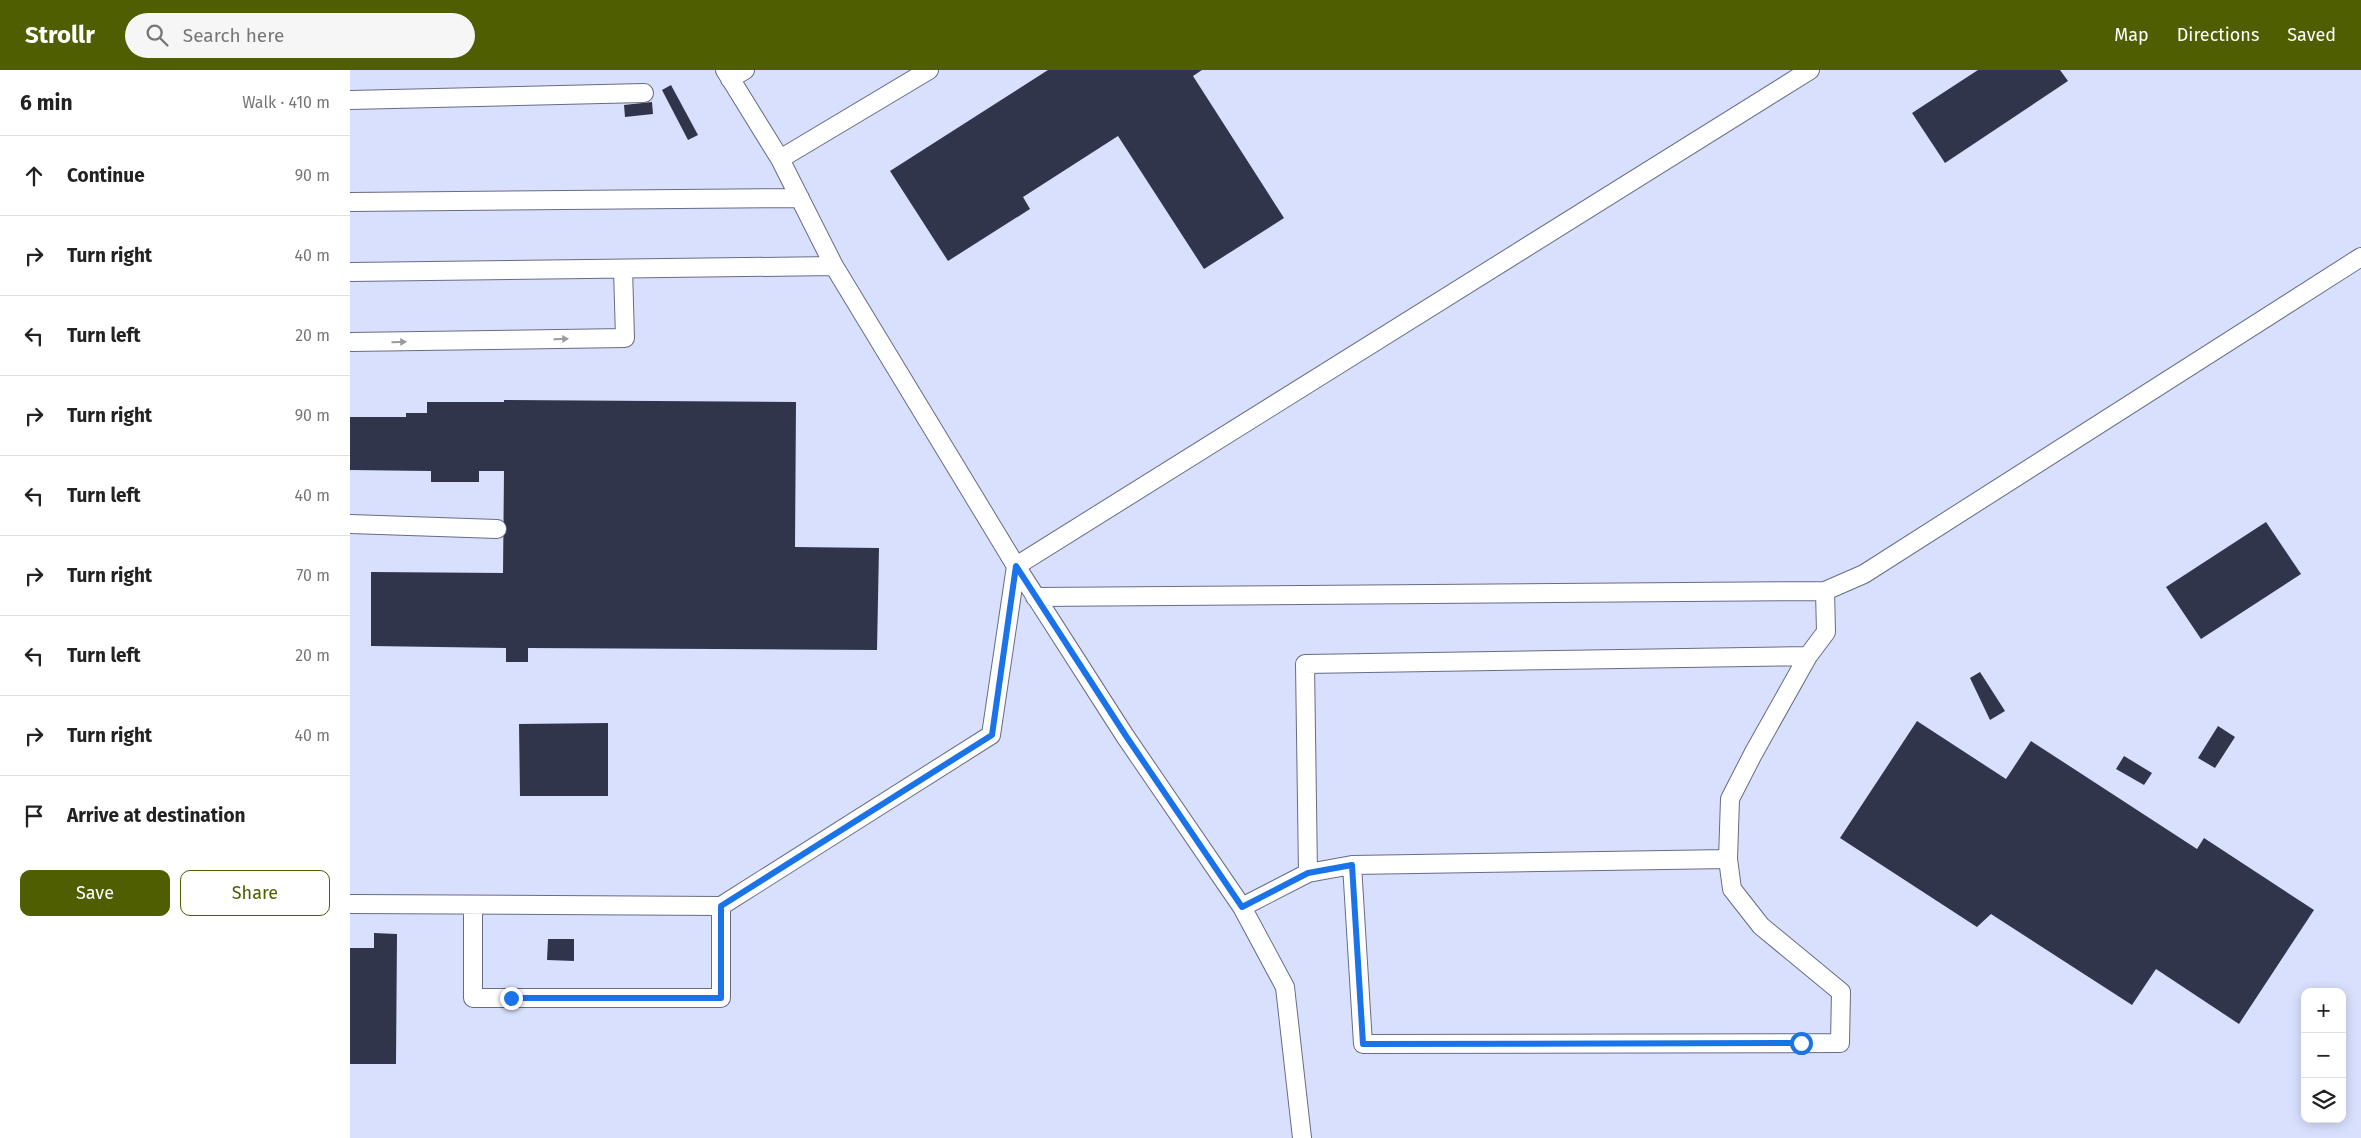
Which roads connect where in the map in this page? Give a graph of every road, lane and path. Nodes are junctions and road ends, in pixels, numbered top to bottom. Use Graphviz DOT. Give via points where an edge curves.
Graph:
graph roads {
  1 [pos="746,70"];
  2 [pos="929,70"];
  3 [pos="1810,70"];
  4 [pos="727,74"];
  5 [pos="644,93"];
  6 [pos="350,100"];
  7 [pos="780,159"];
  8 [pos="800,198"];
  9 [pos="350,202"];
  10 [pos="2361,257"];
  11 [pos="834,266"];
  12 [pos="623,269"];
  13 [pos="350,272"];
  14 [pos="350,342"];
  15 [pos="350,524"];
  16 [pos="497,529"];
  17 [pos="1016,566"];
  18 [pos="1825,590"];
  19 [pos="1035,597"];
  20 [pos="1808,656"];
  21 [pos="1728,858"];
  22 [pos="1352,865"];
  23 [pos="1308,873"];
  24 [pos="350,904"];
  25 [pos="473,906"];
  26 [pos="721,906"];
  27 [pos="1242,907"];
  28 [pos="1302,1138"];
  1 -- 4 [label="lane"];
  2 -- 7 [label="lane"];
  3 -- 17 [label="lane"];
  4 -- 7 [label="lane"];
  5 -- 6 [label="lane"];
  7 -- 8 [label="lane"];
  8 -- 9 [label="lane"];
  8 -- 11 [label="lane"];
  10 -- 18 [label="lane" via="1864,574"];
  11 -- 12 [label="lane"];
  11 -- 17 [label="lane"];
  12 -- 13 [label="lane"];
  14 -- 12 [label="lane, one-way" via="625,338"];
  15 -- 16 [label="lane"];
  17 -- 19 [label="lane"];
  17 -- 26 [label="lane" via="992,735"];
  18 -- 19 [label="lane"];
  18 -- 20 [label="lane" via="1826,632"];
  19 -- 27 [label="lane"];
  20 -- 21 [label="lane" via="1730,799"];
  20 -- 23 [label="lane" via="1305,664"];
  21 -- 22 [label="lane"];
  21 -- 22 [label="lane" via="1732,889 1761,926 1841,992 1840,1043 1363,1044"];
  22 -- 23 [label="lane"];
  23 -- 27 [label="lane"];
  24 -- 25 [label="lane"];
  25 -- 26 [label="lane"];
  25 -- 26 [label="lane" via="473,998 721,998"];
  27 -- 28 [label="lane" via="1285,987"];
}
